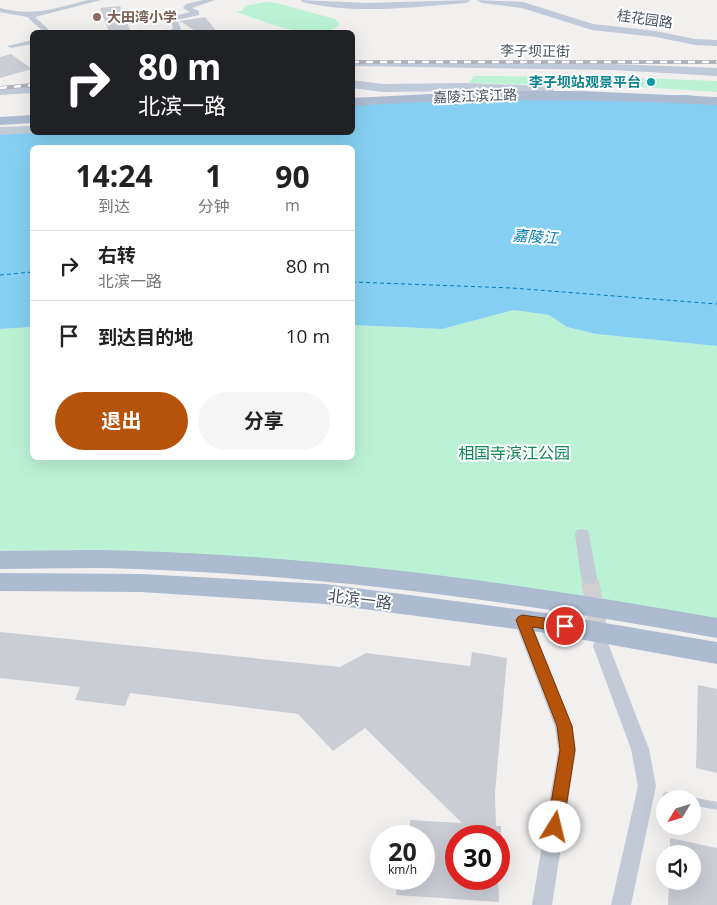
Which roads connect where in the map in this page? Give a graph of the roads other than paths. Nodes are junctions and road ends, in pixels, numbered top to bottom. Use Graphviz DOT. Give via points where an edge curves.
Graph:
graph roads {
  1 [pos="97,0"];
  2 [pos="211,0"];
  3 [pos="306,0"];
  4 [pos="466,0"];
  5 [pos="482,0"];
  6 [pos="0,10"];
  7 [pos="31,15"];
  8 [pos="46,30"];
  9 [pos="175,30"];
  10 [pos="30,42"];
  11 [pos="717,43"];
  12 [pos="11,46"];
  13 [pos="355,63"];
  14 [pos="355,72"];
  15 [pos="717,72"];
  16 [pos="717,78"];
  17 [pos="355,84"];
  18 [pos="30,89"];
  19 [pos="548,90"];
  20 [pos="0,91"];
  21 [pos="30,96"];
  22 [pos="717,96"];
  23 [pos="0,98"];
  24 [pos="355,98"];
  25 [pos="717,101"];
  26 [pos="355,102"];
  27 [pos="30,119"];
  28 [pos="0,121"];
  29 [pos="30,125"];
  30 [pos="0,127"];
  31 [pos="30,130"];
  32 [pos="0,131"];
  33 [pos="582,534"];
  34 [pos="0,560"];
  35 [pos="588,578"];
  36 [pos="0,582"];
  37 [pos="522,620"];
  38 [pos="717,628"];
  39 [pos="601,646"];
  40 [pos="717,653"];
  41 [pos="701,803"];
  42 [pos="717,806"];
  43 [pos="542,905"];
  44 [pos="621,905"];
  1 -- 7 [label="street"];
  2 -- 9 [label="street" via="188,6 196,14 173,19"];
  3 -- 4 [label="main road" via="329,5 381,6"];
  5 -- 11 [label="main road, 桂花园路" via="523,5 592,26"];
  6 -- 7 [label="street"];
  7 -- 8 [label="street"];
  10 -- 12 [label="street"];
  13 -- 15 [label="main road, 李子坝正街"];
  14 -- 16 [label="main road, 李子坝正街"];
  17 -- 19 [label="main road" via="383,88"];
  18 -- 20 [label="main road"];
  19 -- 22 [label="main road, 嘉陵江滨江路"];
  19 -- 24 [label="main road, 嘉陵江滨江路"];
  21 -- 23 [label="main road"];
  25 -- 26 [label="main road, 嘉陵江滨江路" via="626,96 464,95"];
  27 -- 28 [label="main road"];
  29 -- 30 [label="main road"];
  31 -- 32 [label="main road"];
  33 -- 35 [label="street"];
  34 -- 38 [label="main road, 北滨一路" via="135,560 340,574 615,609"];
  36 -- 37 [label="main road, 北滨一路" via="141,583 325,594"];
  37 -- 40 [label="main road, 北滨一路"];
  37 -- 43 [label="street" via="564,726 568,750"];
  39 -- 44 [label="street" via="640,749 647,786"];
  41 -- 42 [label="lane"];
}
